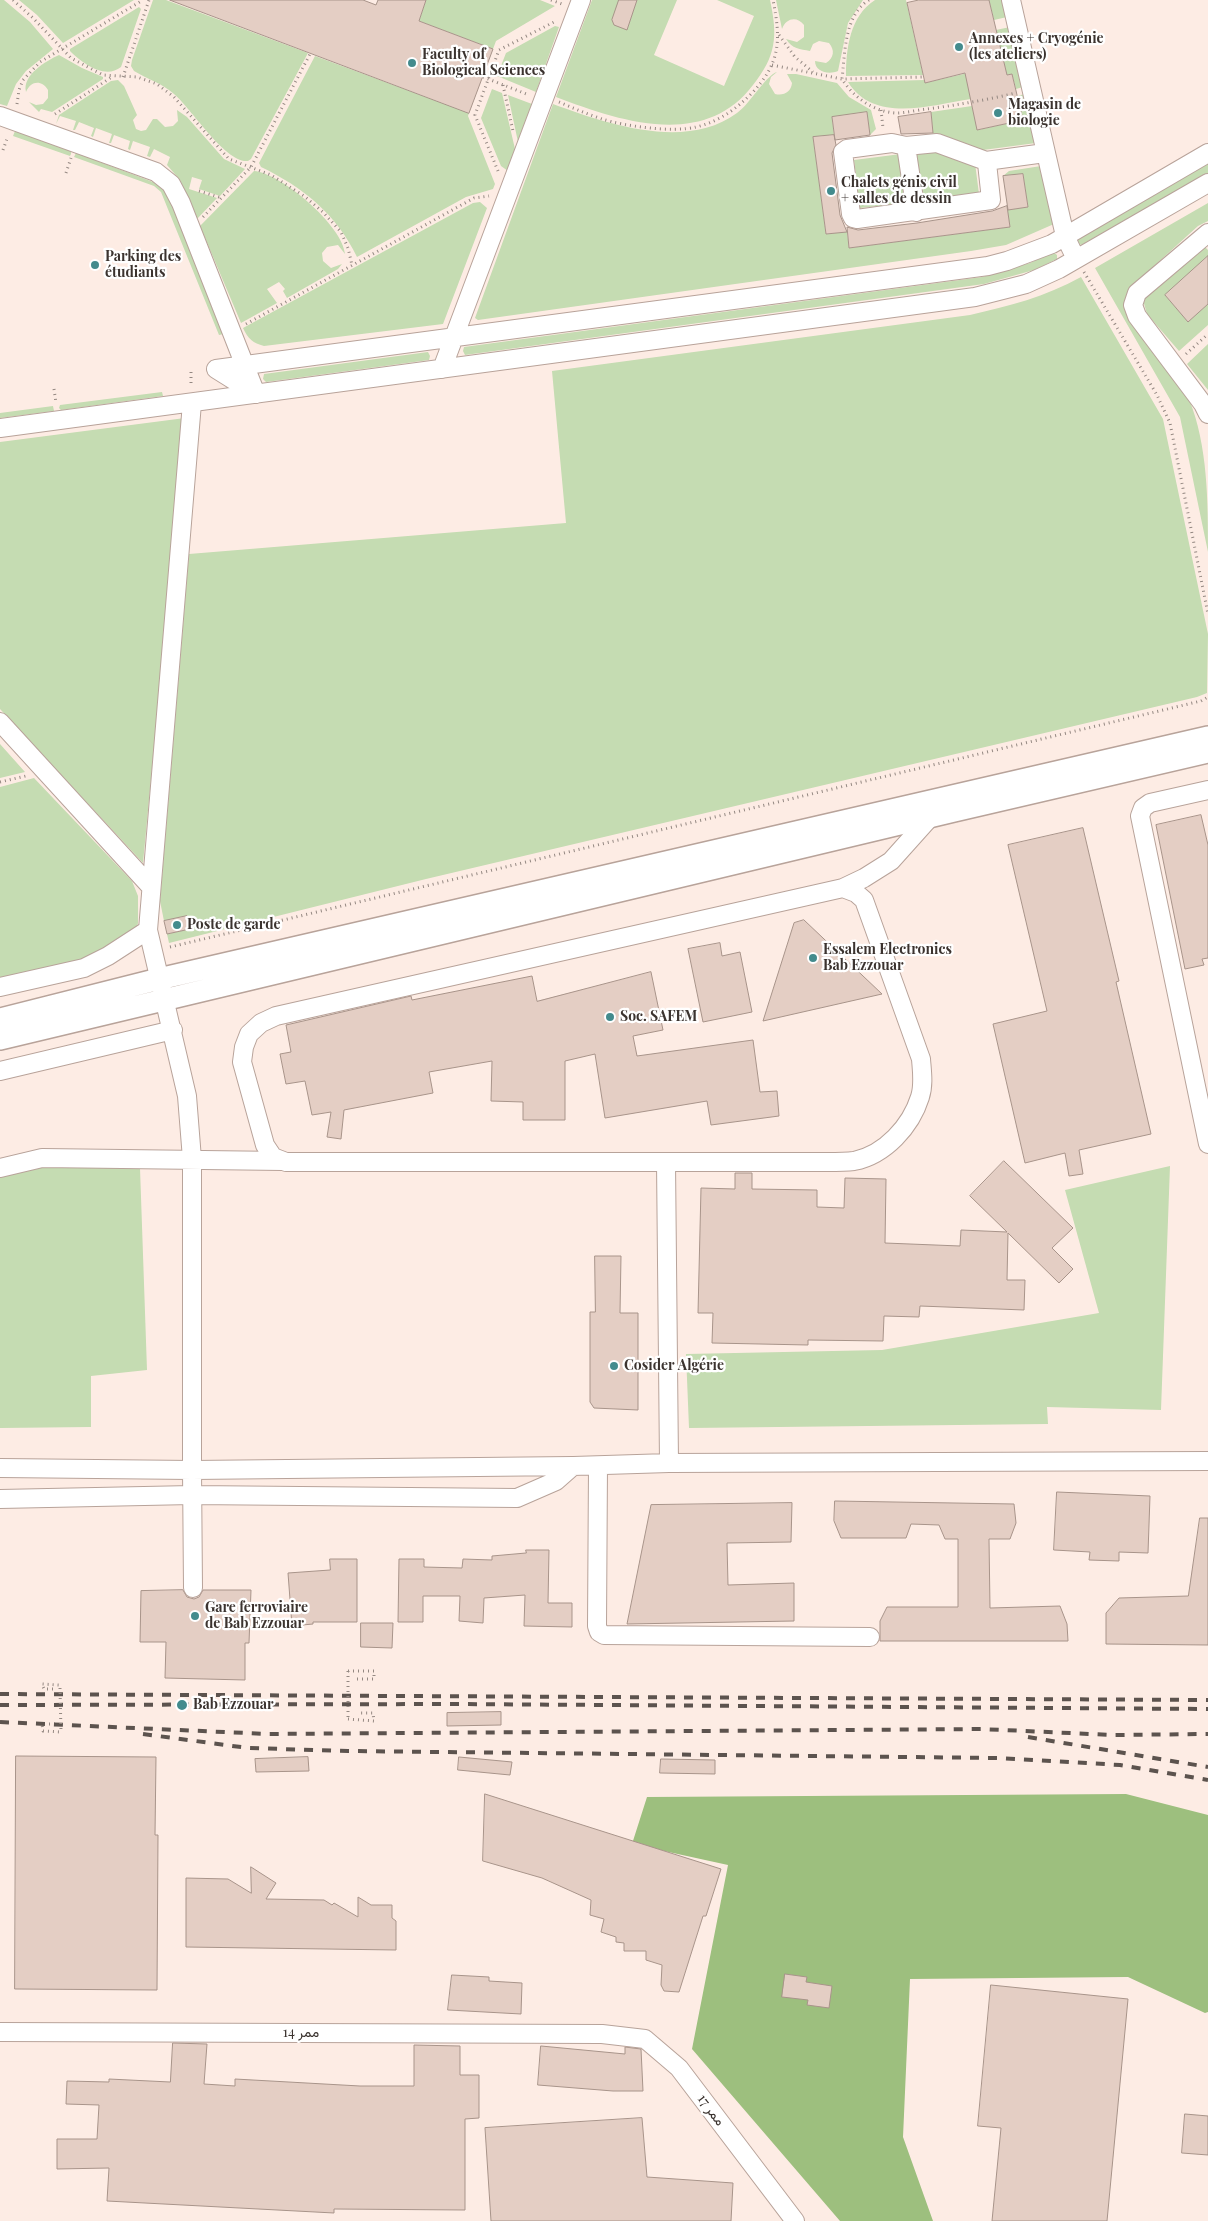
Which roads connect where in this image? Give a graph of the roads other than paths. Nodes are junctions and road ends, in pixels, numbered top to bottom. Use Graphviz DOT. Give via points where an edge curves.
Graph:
graph roads {
  1 [pos="1011,0"];
  2 [pos="579,5"];
  3 [pos="7,118"];
  4 [pos="906,146"];
  5 [pos="1045,153"];
  6 [pos="1208,153"];
  7 [pos="986,161"];
  8 [pos="1208,183"];
  9 [pos="916,212"];
  10 [pos="1208,233"];
  11 [pos="1066,236"];
  12 [pos="1076,259"];
  13 [pos="454,337"];
  14 [pos="246,365"];
  15 [pos="442,369"];
  16 [pos="256,394"];
  17 [pos="192,403"];
  18 [pos="1208,414"];
  19 [pos="0,428"];
  20 [pos="0,722"];
  21 [pos="1208,737"];
  22 [pos="1208,752"];
  23 [pos="1208,790"];
  24 [pos="950,796"];
  25 [pos="931,817"];
  26 [pos="152,888"];
  27 [pos="843,888"];
  28 [pos="148,930"];
  29 [pos="159,979"];
  30 [pos="0,987"];
  31 [pos="165,1001"];
  32 [pos="0,1019"];
  33 [pos="172,1030"];
  34 [pos="0,1039"];
  35 [pos="0,1071"];
  36 [pos="1208,1144"];
  37 [pos="192,1159"];
  38 [pos="286,1162"];
  39 [pos="666,1162"];
  40 [pos="0,1168"];
  41 [pos="1208,1461"];
  42 [pos="670,1463"];
  43 [pos="573,1466"];
  44 [pos="598,1466"];
  45 [pos="0,1468"];
  46 [pos="192,1470"];
  47 [pos="192,1495"];
  48 [pos="0,1500"];
  49 [pos="193,1588"];
  50 [pos="870,1637"];
  51 [pos="0,2032"];
  52 [pos="602,2034"];
  53 [pos="795,2221"];
  1 -- 5 [label="street"];
  2 -- 13 [label="street"];
  3 -- 14 [label="street" via="164,177 177,193"];
  4 -- 7 [label="street" via="937,143"];
  4 -- 9 [label="street"];
  4 -- 9 [label="street" via="892,143 844,150 851,214 857,219"];
  5 -- 7 [label="street"];
  5 -- 11 [label="street"];
  6 -- 11 [label="street"];
  7 -- 9 [label="street" via="992,197 989,202"];
  8 -- 12 [label="street"];
  10 -- 18 [label="street" via="1137,293 1134,305 1136,316"];
  11 -- 12 [label="street"];
  11 -- 13 [label="street" via="1015,259 970,270"];
  12 -- 15 [label="street" via="1026,284 975,297"];
  13 -- 14 [label="street"];
  13 -- 15 [label="street"];
  14 -- 16 [label="street"];
  14 -- 16 [label="street" via="216,370"];
  15 -- 16 [label="street"];
  16 -- 17 [label="street"];
  17 -- 19 [label="street"];
  17 -- 26 [label="street"];
  20 -- 26 [label="street"];
  21 -- 24 [label="main road"];
  22 -- 25 [label="main road"];
  23 -- 36 [label="street" via="1150,803 1140,816"];
  24 -- 25 [label="street"];
  24 -- 29 [label="main road"];
  25 -- 27 [label="street" via="891,861"];
  25 -- 31 [label="main road"];
  26 -- 28 [label="street"];
  27 -- 38 [label="street" via="276,1016 261,1023 249,1034 242,1062 265,1145 273,1158"];
  27 -- 39 [label="street" via="856,892 864,900 921,1059 920,1097 910,1118 895,1139 877,1152 855,1161"];
  28 -- 29 [label="street"];
  28 -- 30 [label="street" via="84,968"];
  29 -- 31 [label="street"];
  29 -- 32 [label="main road"];
  31 -- 33 [label="street"];
  31 -- 34 [label="main road"];
  33 -- 35 [label="street"];
  33 -- 37 [label="street" via="187,1096"];
  37 -- 38 [label="street"];
  37 -- 40 [label="street" via="42,1158"];
  37 -- 46 [label="street"];
  38 -- 39 [label="street"];
  39 -- 42 [label="street"];
  41 -- 42 [label="street"];
  42 -- 44 [label="street"];
  43 -- 44 [label="street"];
  43 -- 46 [label="street"];
  43 -- 47 [label="street" via="556,1481 517,1498"];
  44 -- 50 [label="street" via="599,1632 604,1635"];
  45 -- 46 [label="street"];
  46 -- 47 [label="street"];
  47 -- 48 [label="street"];
  47 -- 49 [label="street"];
  51 -- 52 [label="street, ممر 14"];
  52 -- 53 [label="street, ممر 17" via="645,2040 679,2068"];
}
